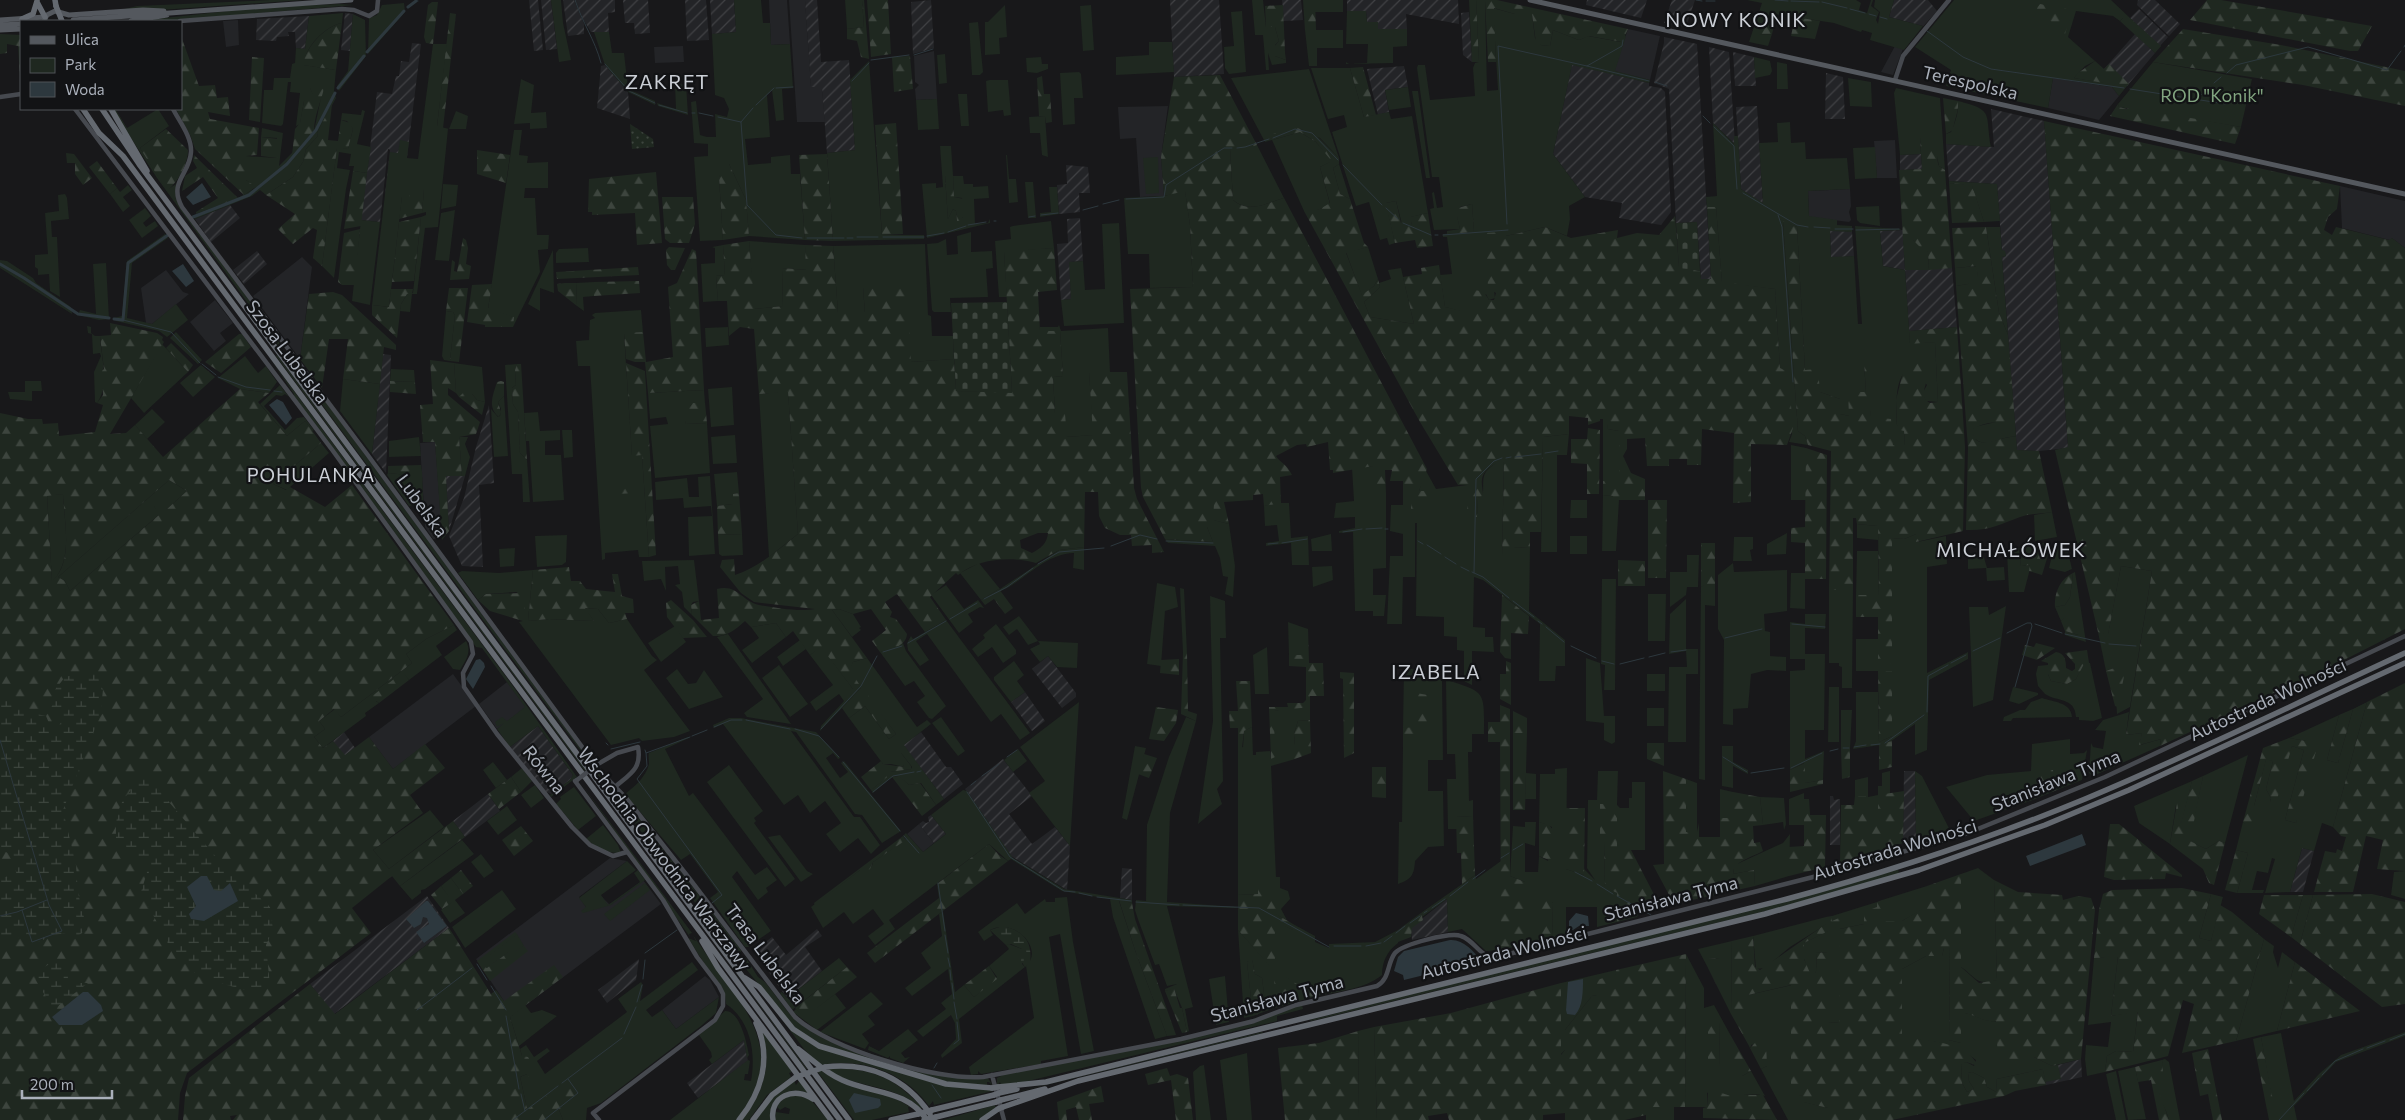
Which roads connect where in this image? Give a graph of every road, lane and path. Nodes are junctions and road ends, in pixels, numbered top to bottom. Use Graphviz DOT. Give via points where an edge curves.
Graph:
graph roads {
  1 [pos="37,0"];
  2 [pos="351,0"];
  3 [pos="378,0"];
  4 [pos="1530,0"];
  5 [pos="1949,0"];
  6 [pos="55,3"];
  7 [pos="172,12"];
  8 [pos="66,15"];
  9 [pos="44,19"];
  10 [pos="0,20"];
  11 [pos="24,20"];
  12 [pos="62,20"];
  13 [pos="71,20"];
  14 [pos="83,20"];
  15 [pos="138,20"];
  16 [pos="20,21"];
  17 [pos="20,21"];
  18 [pos="182,21"];
  19 [pos="0,25"];
  20 [pos="20,29"];
  21 [pos="0,30"];
  22 [pos="1895,80"];
  23 [pos="20,94"];
  24 [pos="0,97"];
  25 [pos="76,110"];
  26 [pos="84,110"];
  27 [pos="103,110"];
  28 [pos="112,110"];
  29 [pos="173,110"];
  30 [pos="151,180"];
  31 [pos="2405,194"];
  32 [pos="470,610"];
  33 [pos="465,616"];
  34 [pos="2405,636"];
  35 [pos="2405,653"];
  36 [pos="2405,662"];
  37 [pos="615,787"];
  38 [pos="627,852"];
  39 [pos="694,926"];
  40 [pos="741,976"];
  41 [pos="750,1012"];
  42 [pos="793,1046"];
  43 [pos="940,1073"];
  44 [pos="992,1075"];
  45 [pos="1078,1081"];
  46 [pos="996,1091"];
  47 [pos="819,1104"];
  48 [pos="935,1119"];
  49 [pos="598,1120"];
  50 [pos="739,1120"];
  51 [pos="753,1120"];
  52 [pos="773,1120"];
  53 [pos="831,1120"];
  54 [pos="840,1120"];
  55 [pos="849,1120"];
  56 [pos="891,1120"];
  57 [pos="925,1120"];
  58 [pos="982,1120"];
  59 [pos="1004,1120"];
  1 -- 9 [label="highway"];
  1 -- 11 [label="highway" via="33,14"];
  2 -- 7 [label="main road"];
  3 -- 18 [label="street" via="377,11 369,16 342,9"];
  4 -- 22 [label="main road, Terespolska"];
  5 -- 22 [label="street" via="1907,52"];
  6 -- 12 [label="highway, bridge"];
  7 -- 8 [label="main road" via="143,10"];
  7 -- 14 [label="main road"];
  7 -- 15 [label="main road"];
  8 -- 9 [label="main road" via="55,11"];
  8 -- 13 [label="main road"];
  10 -- 16 [label="main road"];
  17 -- 19 [label="main road"];
  20 -- 21 [label="main road"];
  22 -- 31 [label="main road, Terespolska"];
  23 -- 24 [label="street"];
  25 -- 38 [label="street, Równa" via="333,451 474,648 463,673 464,687 495,730 578,835 610,855"];
  26 -- 33 [label="highway, Szosa Lubelska" via="99,133 124,156"];
  27 -- 30 [label="highway"];
  28 -- 30 [label="highway" via="143,160"];
  29 -- 37 [label="street, Lubelska" via="191,147 189,161 177,189 180,203 189,217 590,758"];
  30 -- 32 [label="highway, Szosa Lubelska"];
  32 -- 40 [label="highway, Wschodnia Obwodnica Warszawy"];
  33 -- 39 [label="highway, Wschodnia Obwodnica Warszawy"];
  34 -- 44 [label="street, Stanisława Tyma" via="2104,778 1968,833 1814,877 1497,957 1484,954 1456,935 1411,944 1396,952 1384,981 1373,988 1301,1004 1254,1021 1181,1039"];
  35 -- 46 [label="highway, Autostrada Wolności" via="2126,782 2042,817 1874,875 1046,1082"];
  36 -- 45 [label="highway, Autostrada Wolności" via="2129,790 1954,858 1790,907"];
  37 -- 38 [label="street, bridge" via="637,766 640,759 638,747 617,753 575,781"];
  37 -- 43 [label="street, Trasa Lubelska" via="798,1020 836,1042 895,1063"];
  38 -- 49 [label="street" via="720,986 723,1006 715,1020 593,1113"];
  39 -- 41 [label="highway"];
  39 -- 54 [label="highway, Wschodnia Obwodnica Warszawy"];
  40 -- 42 [label="highway, Wschodnia Obwodnica Warszawy"];
  40 -- 46 [label="highway" via="759,987 793,1029 819,1046 946,1084"];
  41 -- 47 [label="highway"];
  41 -- 50 [label="highway" via="763,1045 763,1072 758,1093"];
  42 -- 55 [label="highway, Wschodnia Obwodnica Warszawy"];
  42 -- 57 [label="highway" via="836,1078 908,1101"];
  43 -- 44 [label="street, Stanisława Tyma" via="969,1078"];
  44 -- 59 [label="street"];
  45 -- 48 [label="highway"];
  45 -- 58 [label="highway" via="1000,1108"];
  46 -- 56 [label="highway, Autostrada Wolności, bridge"];
  47 -- 52 [label="highway" via="805,1094 790,1093 777,1101"];
  47 -- 53 [label="highway"];
  48 -- 51 [label="highway, bridge" via="915,1095 891,1077 860,1067 825,1067 796,1077 772,1095"];
  48 -- 57 [label="highway, bridge"];
}
